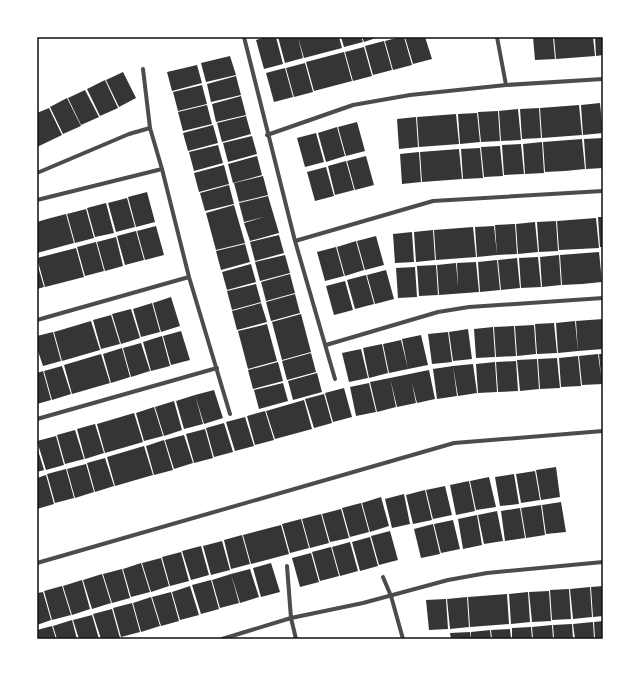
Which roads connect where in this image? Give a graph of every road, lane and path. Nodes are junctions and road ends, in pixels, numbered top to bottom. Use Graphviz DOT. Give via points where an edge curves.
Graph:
graph roads {
  1 [pos="244,37"];
  2 [pos="497,37"];
  3 [pos="143,69"];
  4 [pos="603,80"];
  5 [pos="506,85"];
  6 [pos="150,128"];
  7 [pos="267,135"];
  8 [pos="162,169"];
  9 [pos="37,173"];
  10 [pos="603,191"];
  11 [pos="37,200"];
  12 [pos="295,241"];
  13 [pos="189,277"];
  14 [pos="603,298"];
  15 [pos="37,320"];
  16 [pos="326,345"];
  17 [pos="217,368"];
  18 [pos="335,379"];
  19 [pos="230,414"];
  20 [pos="37,419"];
  21 [pos="603,431"];
  22 [pos="603,562"];
  23 [pos="37,563"];
  24 [pos="287,566"];
  25 [pos="383,577"];
  26 [pos="391,596"];
  27 [pos="291,618"];
  28 [pos="222,639"];
  29 [pos="296,639"];
  30 [pos="403,639"];
  1 -- 7 [label="street"];
  2 -- 5 [label="street"];
  3 -- 6 [label="street"];
  4 -- 5 [label="street"];
  5 -- 7 [label="street" via="410,95 353,105"];
  6 -- 8 [label="street"];
  6 -- 9 [label="street" via="129,134"];
  7 -- 12 [label="street"];
  8 -- 11 [label="street"];
  8 -- 13 [label="street"];
  10 -- 12 [label="street" via="434,202"];
  12 -- 16 [label="street"];
  13 -- 15 [label="street"];
  13 -- 17 [label="street"];
  14 -- 16 [label="street" via="470,307 438,312"];
  16 -- 18 [label="street"];
  17 -- 19 [label="street"];
  17 -- 20 [label="street"];
  21 -- 23 [label="street" via="454,443"];
  22 -- 26 [label="street" via="487,573 456,578"];
  24 -- 27 [label="street"];
  25 -- 26 [label="street"];
  26 -- 27 [label="street"];
  26 -- 30 [label="street"];
  27 -- 28 [label="street"];
  27 -- 29 [label="street"];
}
